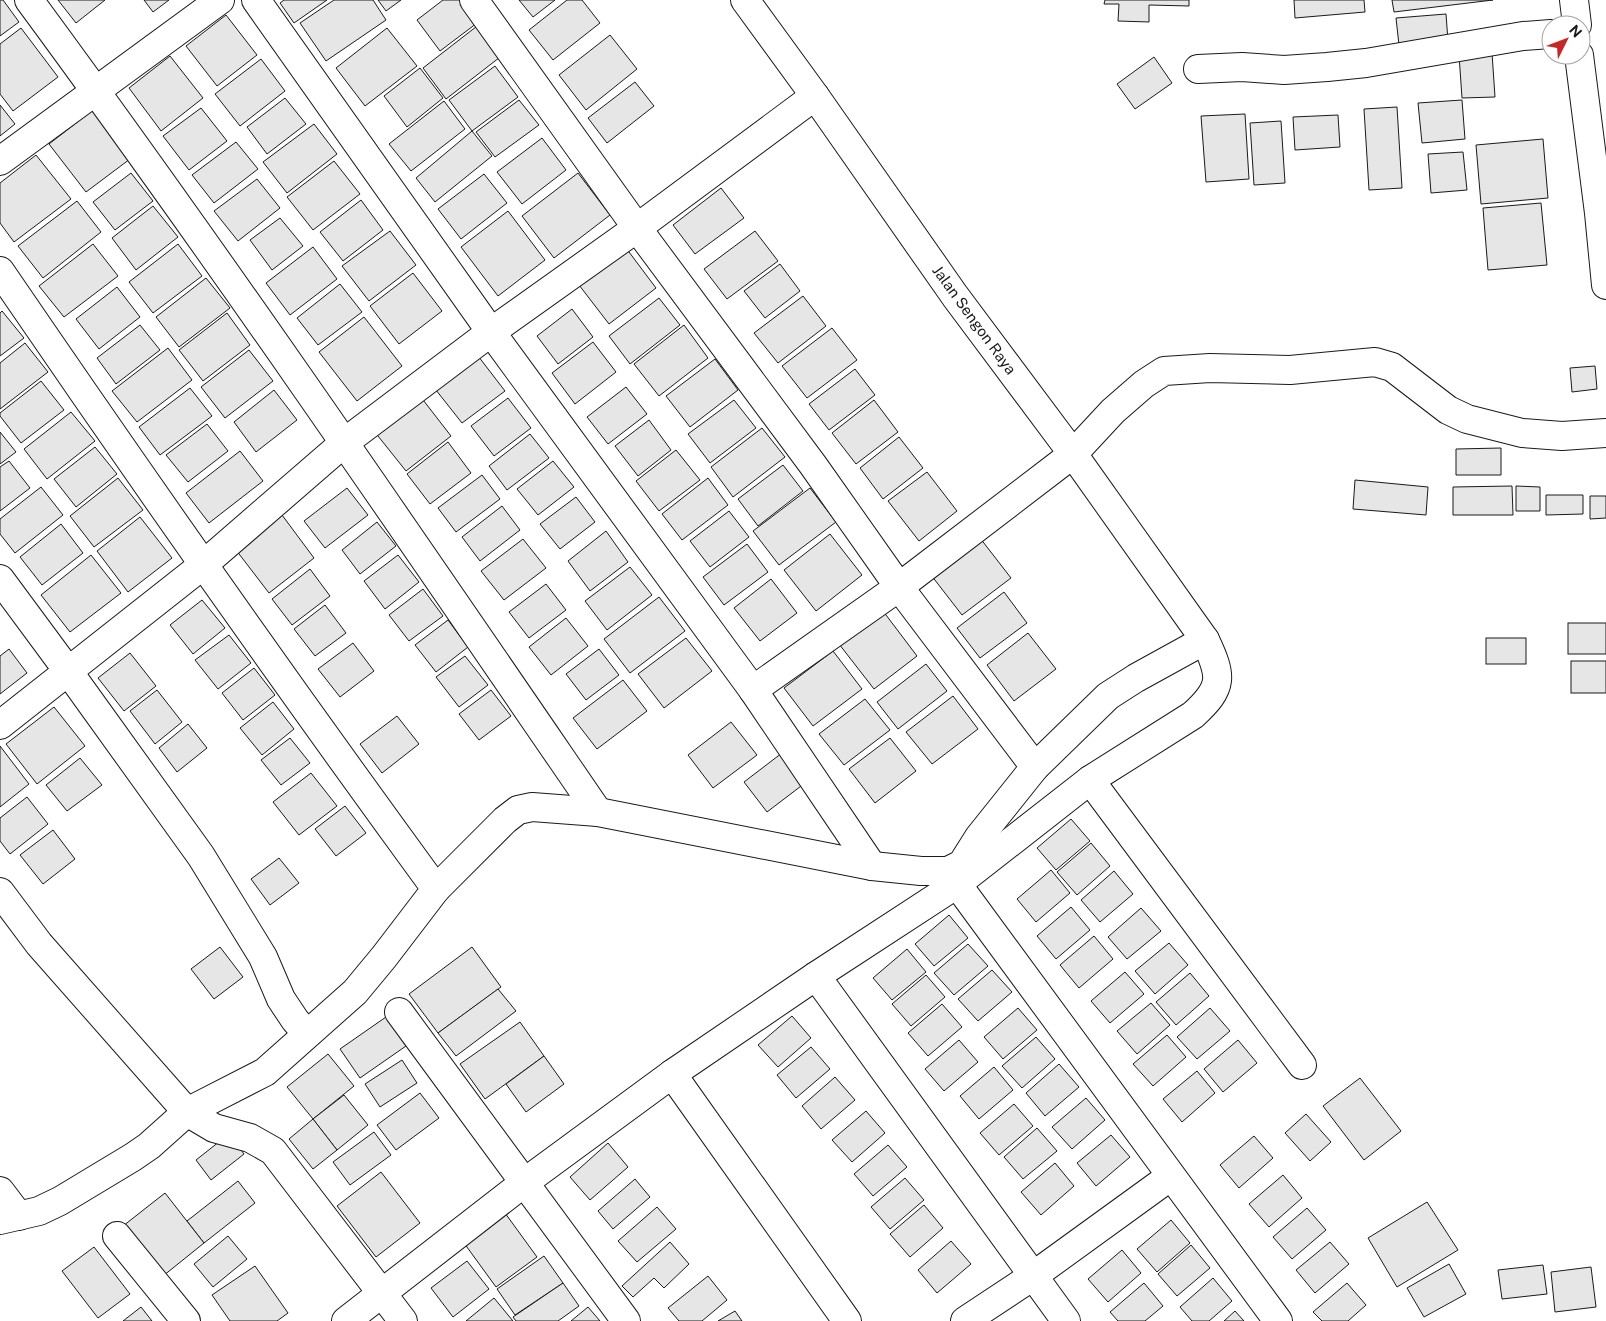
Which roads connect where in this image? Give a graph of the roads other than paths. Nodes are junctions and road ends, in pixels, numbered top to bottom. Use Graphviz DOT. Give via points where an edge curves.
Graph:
graph roads {
  1 [pos="28,0"];
  2 [pos="220,0"];
  3 [pos="256,0"];
  4 [pos="474,0"];
  5 [pos="745,0"];
  6 [pos="1574,0"];
  7 [pos="1575,15"];
  8 [pos="1541,35"];
  9 [pos="1581,65"];
  10 [pos="1198,69"];
  11 [pos="96,92"];
  12 [pos="815,96"];
  13 [pos="0,161"];
  14 [pos="1602,213"];
  15 [pos="637,228"];
  16 [pos="0,271"];
  17 [pos="1606,286"];
  18 [pos="491,332"];
  19 [pos="1606,433"];
  20 [pos="345,442"];
  21 [pos="1073,454"];
  22 [pos="203,565"];
  23 [pos="0,579"];
  24 [pos="899,587"];
  25 [pos="1205,640"];
  26 [pos="68,671"];
  27 [pos="753,690"];
  28 [pos="0,725"];
  29 [pos="1035,766"];
  30 [pos="1090,780"];
  31 [pos="598,812"];
  32 [pos="872,866"];
  33 [pos="957,884"];
  34 [pos="436,889"];
  35 [pos="0,892"];
  36 [pos="816,976"];
  37 [pos="399,1012"];
  38 [pos="307,1034"];
  39 [pos="1302,1064"];
  40 [pos="672,1074"];
  41 [pos="187,1112"];
  42 [pos="1171,1176"];
  43 [pos="525,1182"];
  44 [pos="0,1191"];
  45 [pos="10,1218"];
  46 [pos="117,1236"];
  47 [pos="1032,1276"];
  48 [pos="383,1293"];
  49 [pos="186,1321"];
  50 [pos="346,1321"];
  51 [pos="403,1321"];
  52 [pos="626,1321"];
  53 [pos="847,1321"];
  54 [pos="965,1321"];
  55 [pos="1066,1321"];
  56 [pos="1278,1321"];
  1 -- 11 [label="street"];
  2 -- 11 [label="street"];
  3 -- 18 [label="street"];
  4 -- 15 [label="street"];
  5 -- 12 [label="street, Jalan Sengon Raya"];
  6 -- 7 [label="street"];
  8 -- 10 [label="street" via="1327,68"];
  9 -- 14 [label="street"];
  11 -- 13 [label="street"];
  11 -- 20 [label="street"];
  12 -- 15 [label="street"];
  12 -- 21 [label="street, Jalan Sengon Raya" via="954,296"];
  14 -- 17 [label="street"];
  15 -- 18 [label="street"];
  15 -- 24 [label="street"];
  16 -- 22 [label="street"];
  18 -- 20 [label="street"];
  18 -- 27 [label="street"];
  19 -- 21 [label="street" via="1562,436 1522,433 1467,419 1448,410 1392,367 1376,362 1290,370 1210,368 1164,371 1112,411"];
  20 -- 22 [label="street"];
  20 -- 31 [label="street"];
  21 -- 24 [label="street"];
  21 -- 25 [label="street, Jalan Sengon Raya"];
  22 -- 26 [label="street"];
  22 -- 34 [label="street"];
  23 -- 26 [label="street"];
  24 -- 27 [label="street"];
  24 -- 29 [label="street"];
  25 -- 29 [label="street" via="1108,696"];
  25 -- 30 [label="street, Jalan Sengon Raya" via="1216,664 1217,686 1207,702 1193,715"];
  26 -- 28 [label="street"];
  26 -- 38 [label="street" via="201,856 263,957 281,999"];
  27 -- 32 [label="street"];
  29 -- 32 [label="street" via="962,864 948,871"];
  30 -- 33 [label="street, Jalan Sengon Raya"];
  30 -- 39 [label="street"];
  31 -- 32 [label="street"];
  31 -- 34 [label="street" via="532,806 518,810"];
  33 -- 36 [label="street, Jalan Sengon Raya"];
  33 -- 42 [label="street"];
  34 -- 38 [label="street" via="355,992"];
  35 -- 41 [label="street" via="39,944"];
  36 -- 40 [label="street, Jalan Sengon Raya"];
  36 -- 47 [label="street"];
  37 -- 43 [label="street"];
  38 -- 41 [label="street" via="265,1072"];
  40 -- 43 [label="street, Jalan Sengon Raya"];
  40 -- 53 [label="street"];
  41 -- 45 [label="street" via="149,1146 118,1167 39,1211"];
  41 -- 48 [label="street" via="214,1128 250,1138 273,1151"];
  42 -- 47 [label="street"];
  42 -- 56 [label="street"];
  43 -- 48 [label="street, Jalan Sengon Raya"];
  43 -- 52 [label="street"];
  44 -- 45 [label="street"];
  46 -- 49 [label="street"];
  47 -- 54 [label="street"];
  47 -- 55 [label="street"];
  48 -- 50 [label="street, Jalan Sengon Raya"];
  48 -- 51 [label="street"];
}
